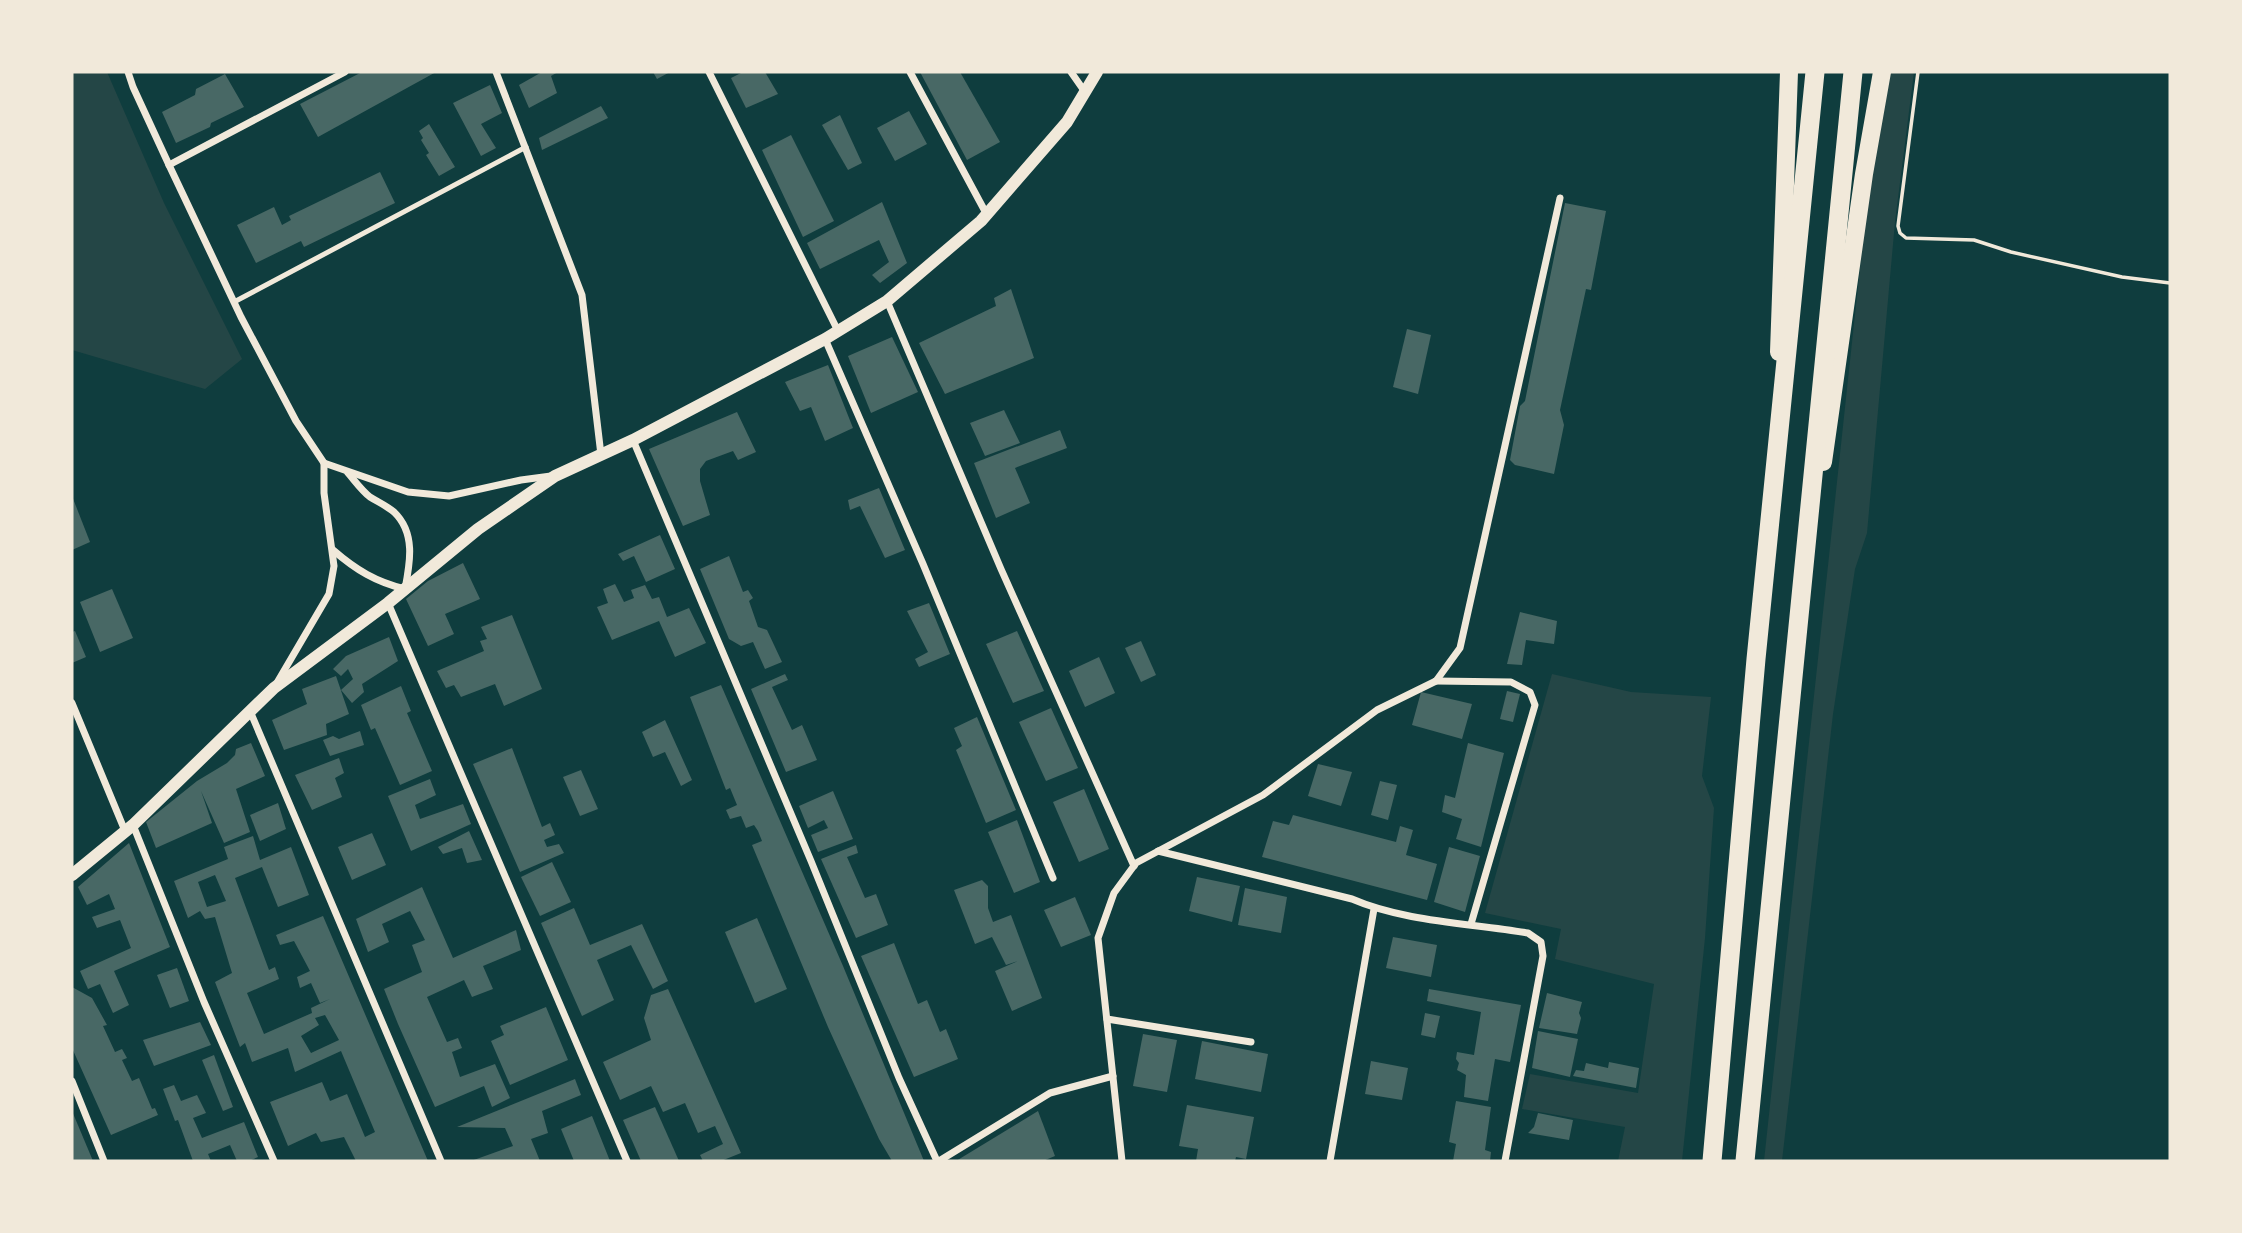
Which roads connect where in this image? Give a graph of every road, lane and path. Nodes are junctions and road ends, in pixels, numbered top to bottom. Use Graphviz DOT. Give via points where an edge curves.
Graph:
graph roads {
  1 [pos="128,72"];
  2 [pos="345,72"];
  3 [pos="496,72"];
  4 [pos="709,72"];
  5 [pos="909,72"];
  6 [pos="1071,72"];
  7 [pos="1097,72"];
  8 [pos="1788,72"];
  9 [pos="1815,72"];
  10 [pos="1853,72"];
  11 [pos="1882,72"];
  12 [pos="1918,72"];
  13 [pos="1085,92"];
  14 [pos="526,147"];
  15 [pos="169,166"];
  16 [pos="1560,198"];
  17 [pos="987,215"];
  18 [pos="2170,283"];
  19 [pos="887,301"];
  20 [pos="234,302"];
  21 [pos="838,331"];
  22 [pos="825,339"];
  23 [pos="633,440"];
  24 [pos="601,454"];
  25 [pos="324,463"];
  26 [pos="348,472"];
  27 [pos="555,476"];
  28 [pos="1774,488"];
  29 [pos="332,550"];
  30 [pos="405,589"];
  31 [pos="388,603"];
  32 [pos="1795,659"];
  33 [pos="1436,681"];
  34 [pos="274,688"];
  35 [pos="72,703"];
  36 [pos="250,710"];
  37 [pos="129,828"];
  38 [pos="1158,852"];
  39 [pos="1134,866"];
  40 [pos="72,875"];
  41 [pos="1054,878"];
  42 [pos="1374,909"];
  43 [pos="1471,923"];
  44 [pos="1107,1019"];
  45 [pos="1251,1042"];
  46 [pos="1114,1076"];
  47 [pos="72,1081"];
  48 [pos="104,1161"];
  49 [pos="274,1161"];
  50 [pos="441,1161"];
  51 [pos="627,1161"];
  52 [pos="938,1161"];
  53 [pos="1122,1161"];
  54 [pos="1330,1161"];
  55 [pos="1505,1161"];
  56 [pos="1712,1161"];
  57 [pos="1745,1161"];
  1 -- 15 [label="street"];
  2 -- 15 [label="street"];
  3 -- 14 [label="street"];
  4 -- 21 [label="street"];
  5 -- 17 [label="street"];
  6 -- 13 [label="street"];
  7 -- 13 [label="street"];
  8 -- 28 [label="highway"];
  9 -- 28 [label="highway"];
  10 -- 32 [label="highway"];
  11 -- 32 [label="highway"];
  12 -- 18 [label="path" via="1900,233 1906,238 1974,240 2122,277"];
  13 -- 17 [label="street" via="1067,122"];
  14 -- 20 [label="lane"];
  14 -- 24 [label="street" via="582,295"];
  15 -- 20 [label="street"];
  16 -- 33 [label="street" via="1460,648"];
  17 -- 19 [label="street"];
  19 -- 21 [label="street"];
  19 -- 39 [label="street"];
  20 -- 25 [label="street" via="296,421"];
  21 -- 22 [label="street"];
  22 -- 23 [label="street"];
  22 -- 41 [label="street"];
  23 -- 24 [label="street"];
  23 -- 52 [label="street" via="899,1078"];
  24 -- 27 [label="street"];
  25 -- 26 [label="street"];
  25 -- 29 [label="street"];
  26 -- 27 [label="street" via="408,492 449,496"];
  26 -- 30 [label="street" via="405,527 410,562"];
  27 -- 30 [label="street" via="478,529"];
  28 -- 56 [label="highway"];
  29 -- 30 [label="street" via="379,583"];
  29 -- 34 [label="street" via="329,594"];
  30 -- 31 [label="street"];
  31 -- 34 [label="street"];
  31 -- 51 [label="street"];
  32 -- 57 [label="highway"];
  33 -- 38 [label="street" via="1377,710 1263,796"];
  33 -- 43 [label="street" via="1511,682 1530,692 1535,705"];
  34 -- 36 [label="street"];
  35 -- 37 [label="street"];
  36 -- 37 [label="street"];
  36 -- 50 [label="street"];
  37 -- 40 [label="street"];
  37 -- 49 [label="street"];
  38 -- 39 [label="street"];
  38 -- 42 [label="street" via="1352,898"];
  39 -- 44 [label="street" via="1114,893 1098,938"];
  42 -- 43 [label="street"];
  42 -- 54 [label="street"];
  43 -- 55 [label="street" via="1528,933 1541,942 1543,956"];
  44 -- 45 [label="street"];
  44 -- 46 [label="street"];
  46 -- 52 [label="street" via="1050,1093"];
  46 -- 53 [label="street"];
  47 -- 48 [label="street"];
}
